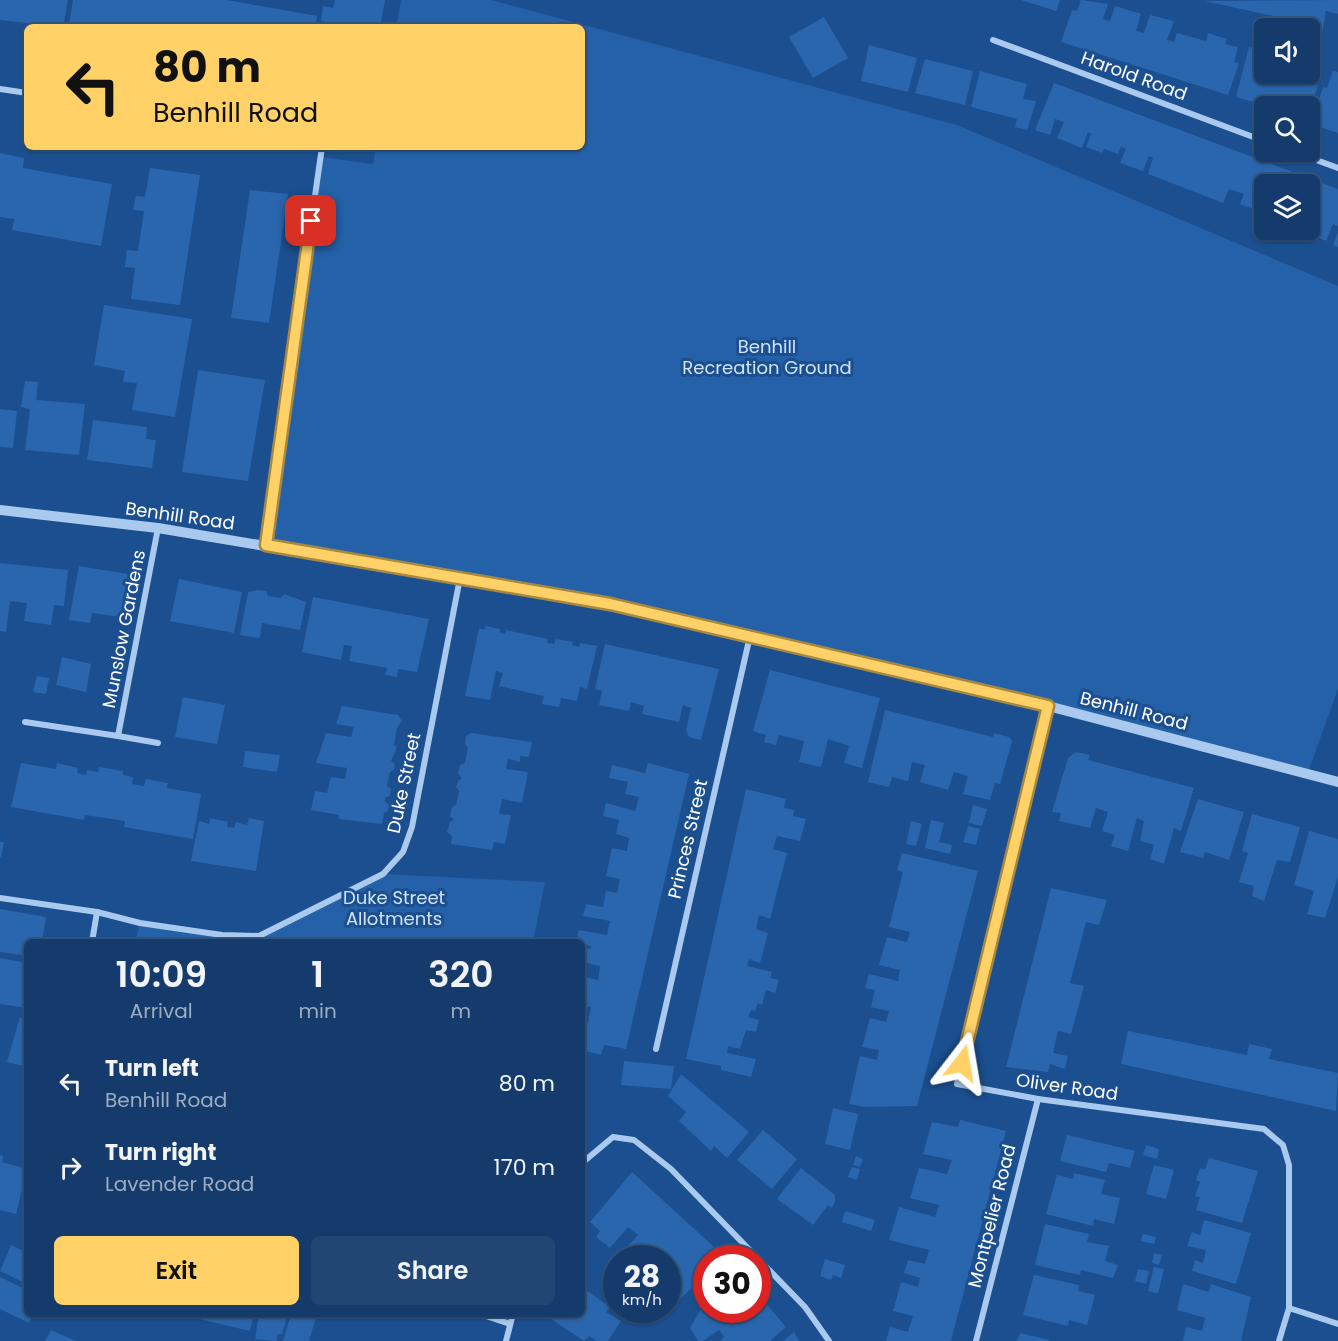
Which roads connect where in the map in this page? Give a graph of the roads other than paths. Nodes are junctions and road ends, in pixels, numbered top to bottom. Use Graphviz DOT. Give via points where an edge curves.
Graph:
graph roads {
  1 [pos="993,40"];
  2 [pos="0,89"];
  3 [pos="24,93"];
  4 [pos="1254,137"];
  5 [pos="322,150"];
  6 [pos="1320,161"];
  7 [pos="1338,168"];
  8 [pos="0,510"];
  9 [pos="159,528"];
  10 [pos="266,545"];
  11 [pos="460,577"];
  12 [pos="750,635"];
  13 [pos="1048,706"];
  14 [pos="25,722"];
  15 [pos="118,736"];
  16 [pos="158,743"];
  17 [pos="1338,782"];
  18 [pos="0,898"];
  19 [pos="97,912"];
  20 [pos="92,939"];
  21 [pos="656,1049"];
  22 [pos="1038,1099"];
  23 [pos="585,1160"];
  24 [pos="1288,1308"];
  25 [pos="489,1317"];
  26 [pos="512,1317"];
  27 [pos="510,1324"];
  28 [pos="1338,1324"];
  29 [pos="506,1341"];
  30 [pos="829,1341"];
  31 [pos="976,1341"];
  32 [pos="1279,1341"];
  1 -- 4 [label="street, Harold Road"];
  2 -- 3 [label="street"];
  5 -- 10 [label="street"];
  6 -- 7 [label="street"];
  8 -- 9 [label="street, Benhill Road"];
  9 -- 10 [label="street, Benhill Road"];
  9 -- 15 [label="street, Munslow Gardens"];
  10 -- 11 [label="street, Benhill Road"];
  11 -- 12 [label="street, Benhill Road" via="598,601"];
  11 -- 19 [label="street, Duke Street" via="412,827 403,852 383,874 259,936 222,935 140,923"];
  12 -- 13 [label="street, Benhill Road"];
  12 -- 21 [label="street, Princes Street"];
  13 -- 17 [label="street, Benhill Road"];
  13 -- 22 [label="street, Oliver Road" via="957,1084"];
  14 -- 15 [label="street, Munslow Gardens"];
  15 -- 16 [label="street, Munslow Gardens"];
  18 -- 19 [label="street, Duke Street"];
  19 -- 20 [label="street"];
  22 -- 24 [label="street, Oliver Road" via="1264,1129 1277,1139 1289,1165"];
  22 -- 31 [label="street, Montpelier Road"];
  23 -- 30 [label="street" via="613,1137 634,1140 671,1169 790,1291"];
  24 -- 28 [label="street"];
  24 -- 32 [label="street, Oliver Road"];
  25 -- 27 [label="street"];
  26 -- 27 [label="street"];
  27 -- 29 [label="street"];
}
